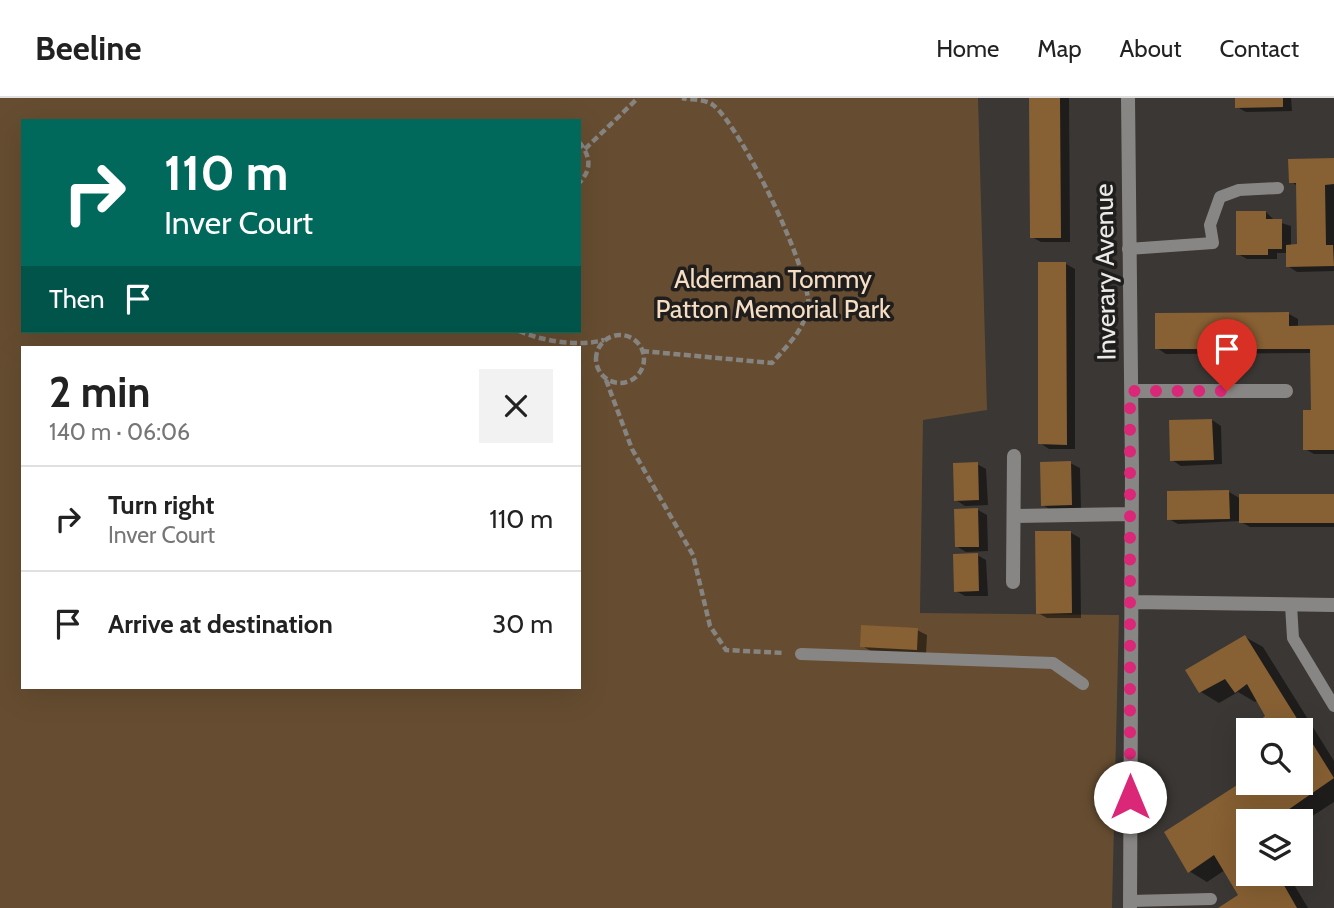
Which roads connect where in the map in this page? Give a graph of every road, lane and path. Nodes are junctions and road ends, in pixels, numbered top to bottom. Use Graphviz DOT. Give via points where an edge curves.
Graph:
graph roads {
  1 [pos="639,98"];
  2 [pos="682,98"];
  3 [pos="1128,98"];
  4 [pos="581,144"];
  5 [pos="585,149"];
  6 [pos="581,180"];
  7 [pos="1278,188"];
  8 [pos="1128,249"];
  9 [pos="524,333"];
  10 [pos="606,339"];
  11 [pos="642,351"];
  12 [pos="606,380"];
  13 [pos="1130,391"];
  14 [pos="1286,391"];
  15 [pos="1014,456"];
  16 [pos="1130,514"];
  17 [pos="1014,516"];
  18 [pos="1013,582"];
  19 [pos="1131,603"];
  20 [pos="1291,605"];
  21 [pos="1334,606"];
  22 [pos="801,654"];
  23 [pos="1083,684"];
  24 [pos="1334,706"];
  25 [pos="1211,899"];
  26 [pos="1130,905"];
  1 -- 5 [label="path"];
  2 -- 11 [label="path" via="712,103 742,139 800,266 808,309 796,337 772,363"];
  3 -- 8 [label="street, Inverary Avenue"];
  4 -- 5 [label="path"];
  5 -- 6 [label="path" via="589,166"];
  7 -- 8 [label="lane" via="1239,190 1220,197 1210,225 1213,243"];
  8 -- 13 [label="street, Inverary Avenue"];
  9 -- 10 [label="path" via="592,343"];
  10 -- 11 [label="path" via="627,336"];
  10 -- 12 [label="path" via="595,359"];
  11 -- 12 [label="path" via="643,366 635,378 621,384"];
  12 -- 22 [label="path" via="632,450 693,555 710,626 726,650"];
  13 -- 14 [label="street"];
  13 -- 16 [label="street, Inverary Avenue"];
  15 -- 17 [label="street"];
  16 -- 17 [label="street"];
  16 -- 19 [label="street, Inverary Avenue"];
  17 -- 18 [label="street"];
  19 -- 20 [label="street"];
  19 -- 26 [label="street, Inverary Avenue"];
  20 -- 21 [label="street"];
  20 -- 24 [label="lane" via="1293,638"];
  22 -- 23 [label="lane" via="1053,663"];
  25 -- 26 [label="lane"];
}
